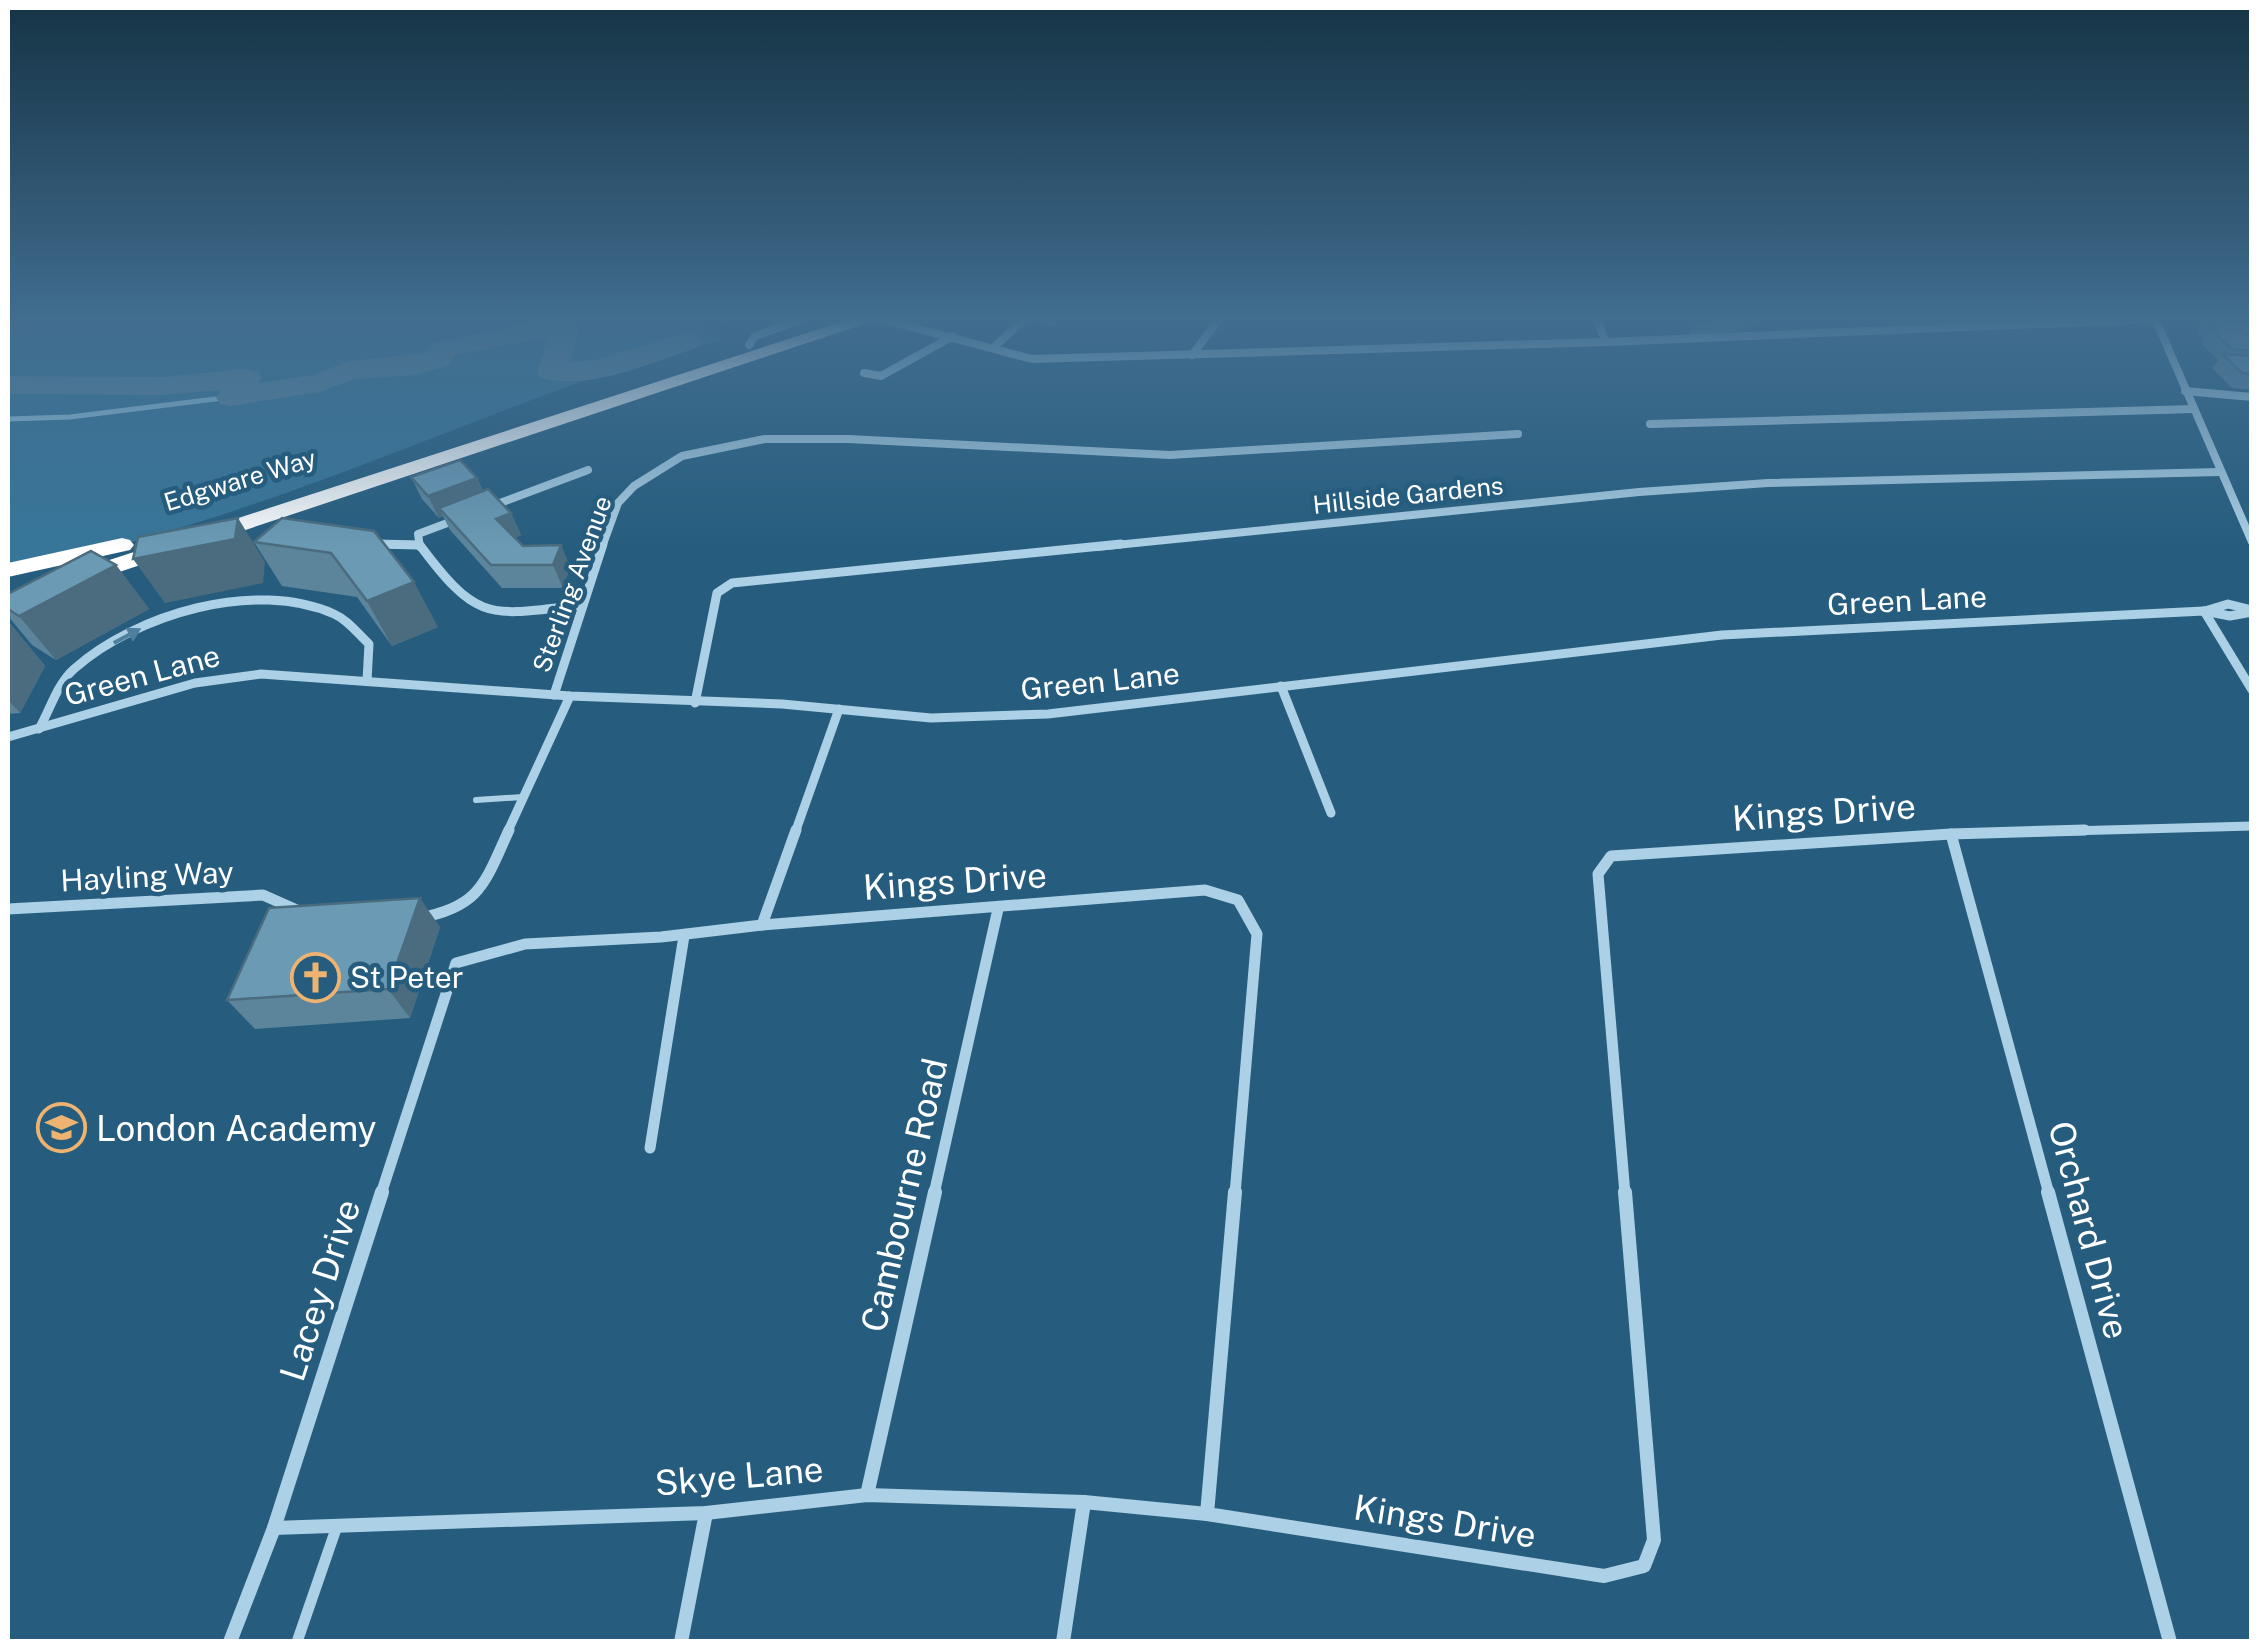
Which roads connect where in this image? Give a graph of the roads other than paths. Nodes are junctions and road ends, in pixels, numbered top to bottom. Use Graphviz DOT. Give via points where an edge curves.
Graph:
graph roads {
  1 [pos="585,395"];
  2 [pos="640,395"];
  3 [pos="2187,395"];
  4 [pos="2194,409"];
  5 [pos="1650,424"];
  6 [pos="1518,434"];
  7 [pos="588,470"];
  8 [pos="2220,472"];
  9 [pos="551,484"];
  10 [pos="560,493"];
  11 [pos="485,509"];
  12 [pos="468,515"];
  13 [pos="357,541"];
  14 [pos="2252,542"];
  15 [pos="420,545"];
  16 [pos="8,570"];
  17 [pos="8,601"];
  18 [pos="580,605"];
  19 [pos="2204,611"];
  20 [pos="2252,611"];
  21 [pos="367,682"];
  22 [pos="1280,686"];
  23 [pos="2252,690"];
  24 [pos="554,694"];
  25 [pos="570,696"];
  26 [pos="696,703"];
  27 [pos="839,709"];
  28 [pos="39,729"];
  29 [pos="8,737"];
  30 [pos="523,797"];
  31 [pos="476,800"];
  32 [pos="1331,812"];
  33 [pos="2252,826"];
  34 [pos="1951,834"];
  35 [pos="8,909"];
  36 [pos="998,909"];
  37 [pos="317,919"];
  38 [pos="409,920"];
  39 [pos="762,925"];
  40 [pos="684,936"];
  41 [pos="650,1148"];
  42 [pos="867,1495"];
  43 [pos="1084,1502"];
  44 [pos="706,1513"];
  45 [pos="1207,1514"];
  46 [pos="336,1526"];
  47 [pos="274,1528"];
  48 [pos="230,1642"];
  49 [pos="296,1642"];
  50 [pos="681,1642"];
  51 [pos="1064,1642"];
  52 [pos="2170,1642"];
  1 -- 16 [label="highway, Edgware Way" via="168,532"];
  2 -- 17 [label="highway, Edgware Way"];
  3 -- 4 [label="street"];
  4 -- 5 [label="street"];
  4 -- 8 [label="street"];
  6 -- 18 [label="street, Sterling Avenue" via="1170,455 765,439 682,456 634,486 618,502"];
  7 -- 9 [label="street"];
  8 -- 14 [label="street"];
  8 -- 26 [label="street, Hillside Gardens" via="1639,492 732,582 717,593"];
  9 -- 10 [label="street"];
  9 -- 11 [label="street"];
  12 -- 15 [label="street" via="418,534"];
  13 -- 15 [label="street"];
  15 -- 18 [label="street" via="469,603 504,614"];
  18 -- 24 [label="street, Sterling Avenue"];
  19 -- 20 [label="street, Green Lane"];
  19 -- 22 [label="street, Green Lane" via="1722,635"];
  19 -- 23 [label="street"];
  21 -- 24 [label="street, Green Lane"];
  21 -- 28 [label="street, Green Lane" via="238,675"];
  28 -- 21 [label="street, one-way" via="70,672 131,631 217,605 278,600 336,615 369,644"];
  22 -- 27 [label="street, Green Lane" via="1048,714 931,718"];
  22 -- 32 [label="street"];
  24 -- 25 [label="street, Green Lane"];
  25 -- 26 [label="street, Green Lane"];
  25 -- 30 [label="street"];
  26 -- 27 [label="street, Green Lane"];
  27 -- 39 [label="street"];
  28 -- 29 [label="street, Green Lane"];
  30 -- 31 [label="lane"];
  30 -- 38 [label="street" via="480,893 441,914"];
  33 -- 34 [label="street, Kings Drive"];
  34 -- 45 [label="street, Kings Drive" via="1611,856 1598,874 1654,1540 1644,1566 1604,1576"];
  34 -- 52 [label="street, Orchard Drive"];
  35 -- 37 [label="street, Hayling Way" via="263,895"];
  36 -- 39 [label="street, Kings Drive"];
  36 -- 42 [label="street, Cambourne Road"];
  36 -- 45 [label="street, Kings Drive" via="1206,890 1238,900 1258,934"];
  39 -- 40 [label="street, Lacey Drive"];
  40 -- 41 [label="street"];
  40 -- 47 [label="street, Lacey Drive" via="512,946 456,963"];
  42 -- 43 [label="street, Skye Lane"];
  42 -- 44 [label="street, Skye Lane"];
  43 -- 45 [label="street, Skye Lane"];
  43 -- 51 [label="street"];
  44 -- 46 [label="street, Skye Lane"];
  44 -- 50 [label="street"];
  46 -- 47 [label="street, Skye Lane"];
  46 -- 49 [label="lane"];
  47 -- 48 [label="street, Lacey Drive"];
}
